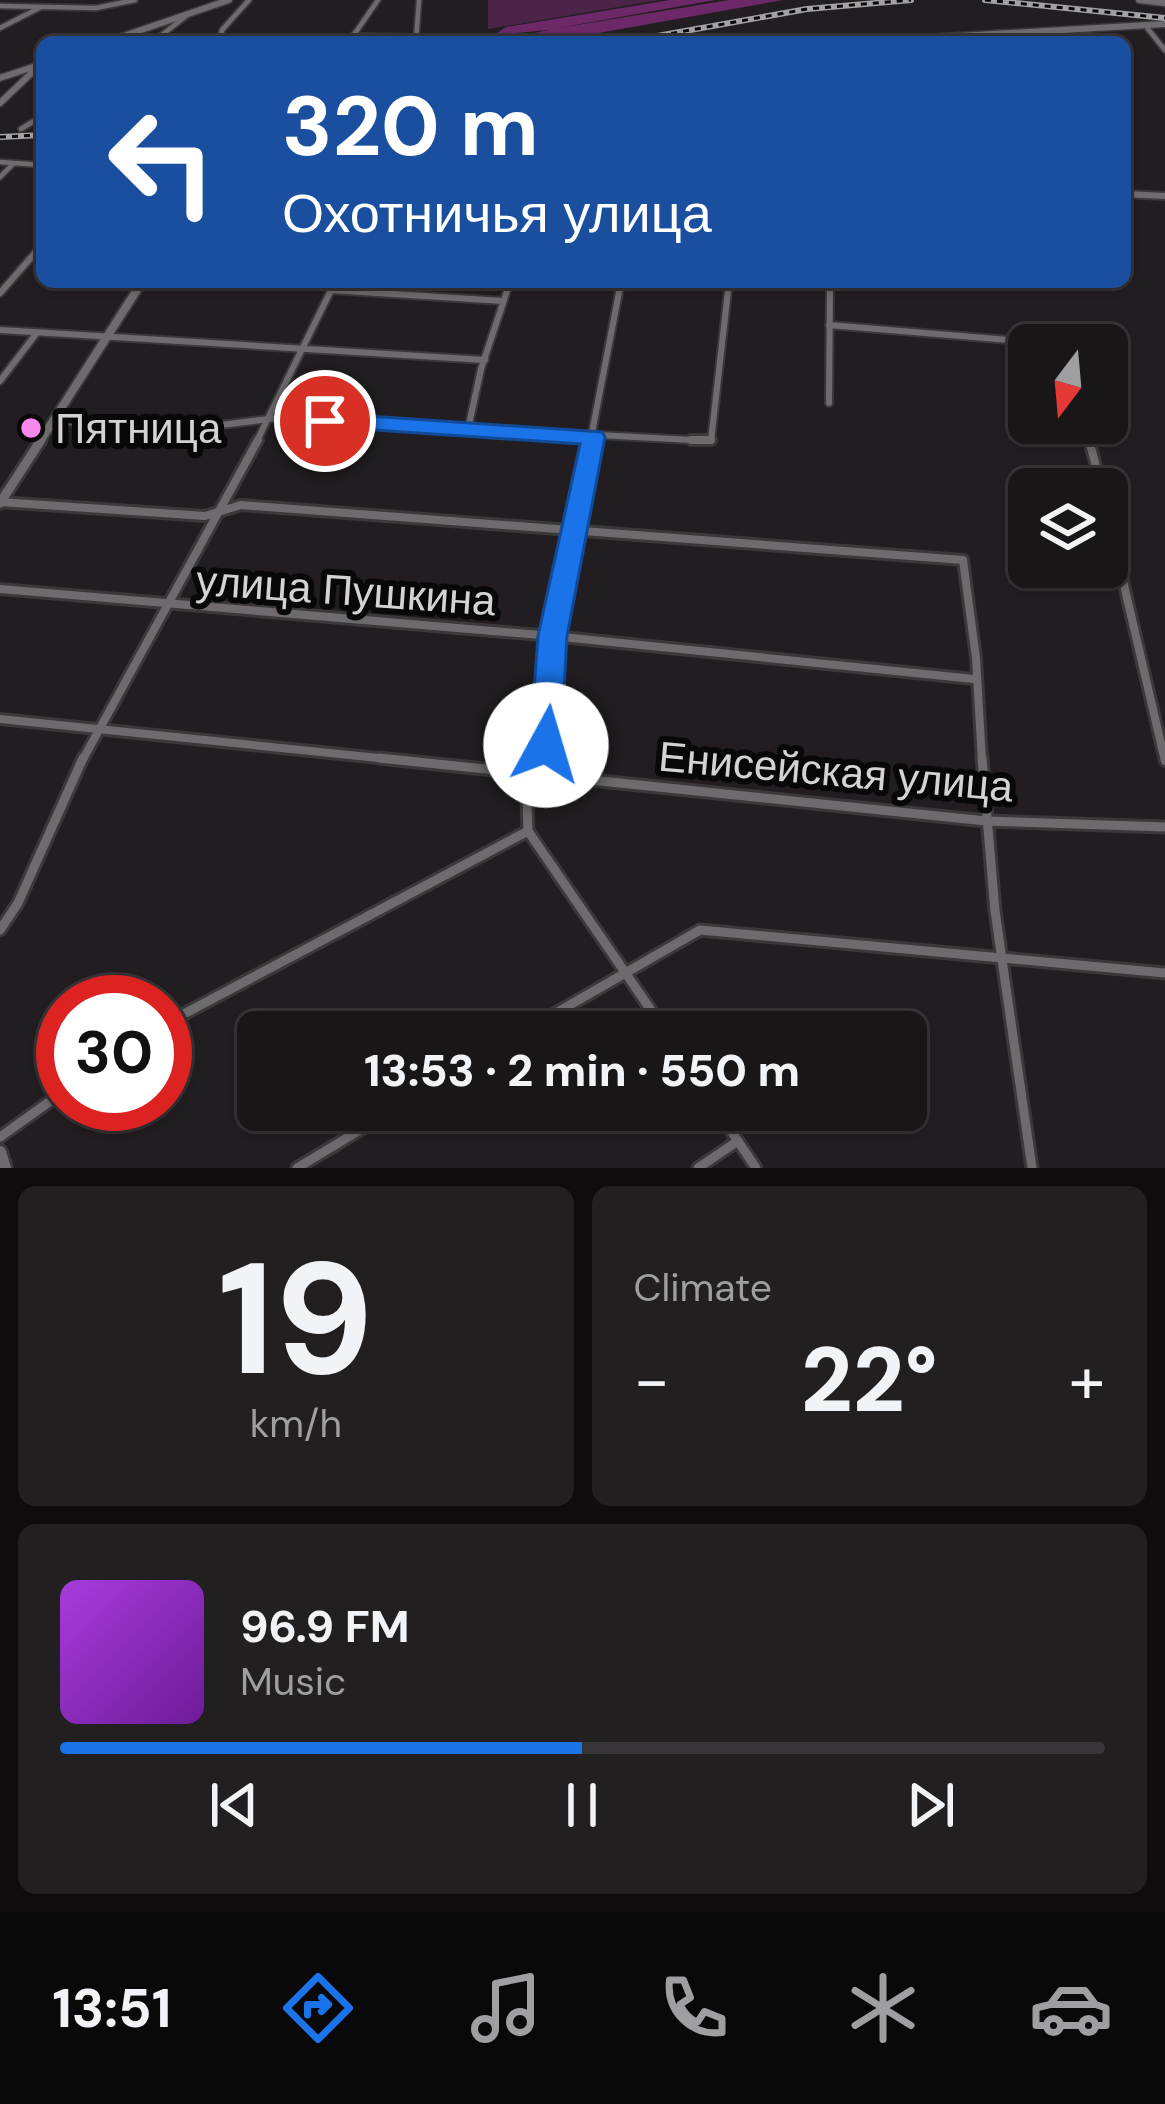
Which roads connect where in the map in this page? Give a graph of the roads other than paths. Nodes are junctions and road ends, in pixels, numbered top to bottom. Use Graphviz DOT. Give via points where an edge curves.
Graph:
graph roads {
  1 [pos="135,0"];
  2 [pos="229,0"];
  3 [pos="249,0"];
  4 [pos="378,0"];
  5 [pos="419,0"];
  6 [pos="1139,0"];
  7 [pos="1165,2"];
  8 [pos="0,6"];
  9 [pos="40,7"];
  10 [pos="187,14"];
  11 [pos="1165,25"];
  12 [pos="0,28"];
  13 [pos="1148,29"];
  14 [pos="123,36"];
  15 [pos="160,36"];
  16 [pos="220,36"];
  17 [pos="353,36"];
  18 [pos="416,36"];
  19 [pos="948,36"];
  20 [pos="1165,50"];
  21 [pos="36,66"];
  22 [pos="36,69"];
  23 [pos="2,78"];
  24 [pos="22,82"];
  25 [pos="0,103"];
  26 [pos="36,120"];
  27 [pos="21,129"];
  28 [pos="0,162"];
  29 [pos="14,163"];
  30 [pos="36,165"];
  31 [pos="0,177"];
  32 [pos="1131,194"];
  33 [pos="1165,196"];
  34 [pos="36,252"];
  35 [pos="138,288"];
  36 [pos="332,288"];
  37 [pos="356,288"];
  38 [pos="508,288"];
  39 [pos="620,288"];
  40 [pos="728,288"];
  41 [pos="830,288"];
  42 [pos="0,293"];
  43 [pos="503,301"];
  44 [pos="830,325"];
  45 [pos="0,329"];
  46 [pos="37,333"];
  47 [pos="106,338"];
  48 [pos="1008,340"];
  49 [pos="301,349"];
  50 [pos="485,360"];
  51 [pos="0,381"];
  52 [pos="829,403"];
  53 [pos="267,418"];
  54 [pos="53,421"];
  55 [pos="468,430"];
  56 [pos="593,437"];
  57 [pos="0,502"];
  58 [pos="224,509"];
  59 [pos="576,530"];
  60 [pos="1125,588"];
  61 [pos="0,589"];
  62 [pos="168,606"];
  63 [pos="553,636"];
  64 [pos="974,679"];
  65 [pos="0,719"];
  66 [pos="97,728"];
  67 [pos="1165,761"];
  68 [pos="537,776"];
  69 [pos="986,821"];
  70 [pos="1165,827"];
  71 [pos="528,832"];
  72 [pos="0,930"];
  73 [pos="998,957"];
  74 [pos="625,971"];
  75 [pos="1165,973"];
  76 [pos="192,1010"];
  77 [pos="559,1011"];
  78 [pos="651,1011"];
  79 [pos="36,1111"];
  80 [pos="358,1131"];
  81 [pos="732,1131"];
  82 [pos="0,1137"];
  83 [pos="738,1141"];
  84 [pos="0,1153"];
  85 [pos="5,1168"];
  86 [pos="297,1168"];
  87 [pos="698,1168"];
  88 [pos="756,1168"];
  89 [pos="1032,1168"];
  1 -- 9 [label="street"];
  2 -- 10 [label="main road"];
  3 -- 16 [label="street"];
  4 -- 17 [label="street"];
  5 -- 18 [label="street"];
  6 -- 7 [label="main road"];
  8 -- 9 [label="street"];
  9 -- 12 [label="street"];
  10 -- 14 [label="main road"];
  10 -- 15 [label="street"];
  11 -- 13 [label="street"];
  13 -- 19 [label="street"];
  13 -- 20 [label="street"];
  21 -- 23 [label="main road"];
  22 -- 24 [label="street"];
  23 -- 24 [label="street"];
  24 -- 25 [label="street"];
  26 -- 27 [label="street"];
  28 -- 29 [label="street"];
  29 -- 30 [label="street"];
  29 -- 31 [label="street"];
  32 -- 33 [label="street"];
  34 -- 42 [label="street"];
  35 -- 47 [label="street"];
  36 -- 49 [label="street"];
  37 -- 43 [label="street"];
  38 -- 43 [label="street"];
  39 -- 56 [label="street"];
  40 -- 56 [label="street" via="711,441"];
  41 -- 44 [label="street"];
  43 -- 50 [label="street"];
  44 -- 48 [label="street"];
  44 -- 52 [label="street"];
  45 -- 46 [label="street"];
  46 -- 47 [label="street"];
  46 -- 51 [label="street"];
  47 -- 49 [label="street"];
  47 -- 54 [label="street"];
  49 -- 50 [label="street"];
  49 -- 53 [label="street"];
  50 -- 55 [label="street"];
  53 -- 54 [label="street" via="205,427"];
  53 -- 55 [label="street"];
  53 -- 58 [label="street"];
  54 -- 57 [label="street"];
  55 -- 56 [label="street"];
  56 -- 59 [label="street"];
  57 -- 58 [label="street" via="205,516"];
  58 -- 59 [label="street"];
  58 -- 62 [label="street"];
  59 -- 63 [label="street"];
  59 -- 64 [label="street" via="963,560"];
  60 -- 67 [label="street"];
  61 -- 62 [label="street, улица Пушкина"];
  62 -- 63 [label="street, улица Пушкина"];
  62 -- 66 [label="street"];
  63 -- 64 [label="street, улица Пушкина"];
  63 -- 68 [label="street" via="551,708"];
  64 -- 69 [label="street"];
  65 -- 66 [label="street, Енисейская улица"];
  66 -- 68 [label="street, Енисейская улица"];
  66 -- 72 [label="street"];
  68 -- 69 [label="street, Енисейская улица"];
  68 -- 71 [label="street"];
  69 -- 70 [label="street, Енисейская улица"];
  69 -- 73 [label="street"];
  71 -- 74 [label="street"];
  71 -- 76 [label="street"];
  73 -- 74 [label="street" via="700,930"];
  73 -- 75 [label="street"];
  73 -- 89 [label="street"];
  74 -- 77 [label="street"];
  74 -- 78 [label="street"];
  79 -- 82 [label="street"];
  80 -- 86 [label="street"];
  81 -- 83 [label="street"];
  83 -- 87 [label="street"];
  83 -- 88 [label="street"];
  84 -- 85 [label="street"];
}
